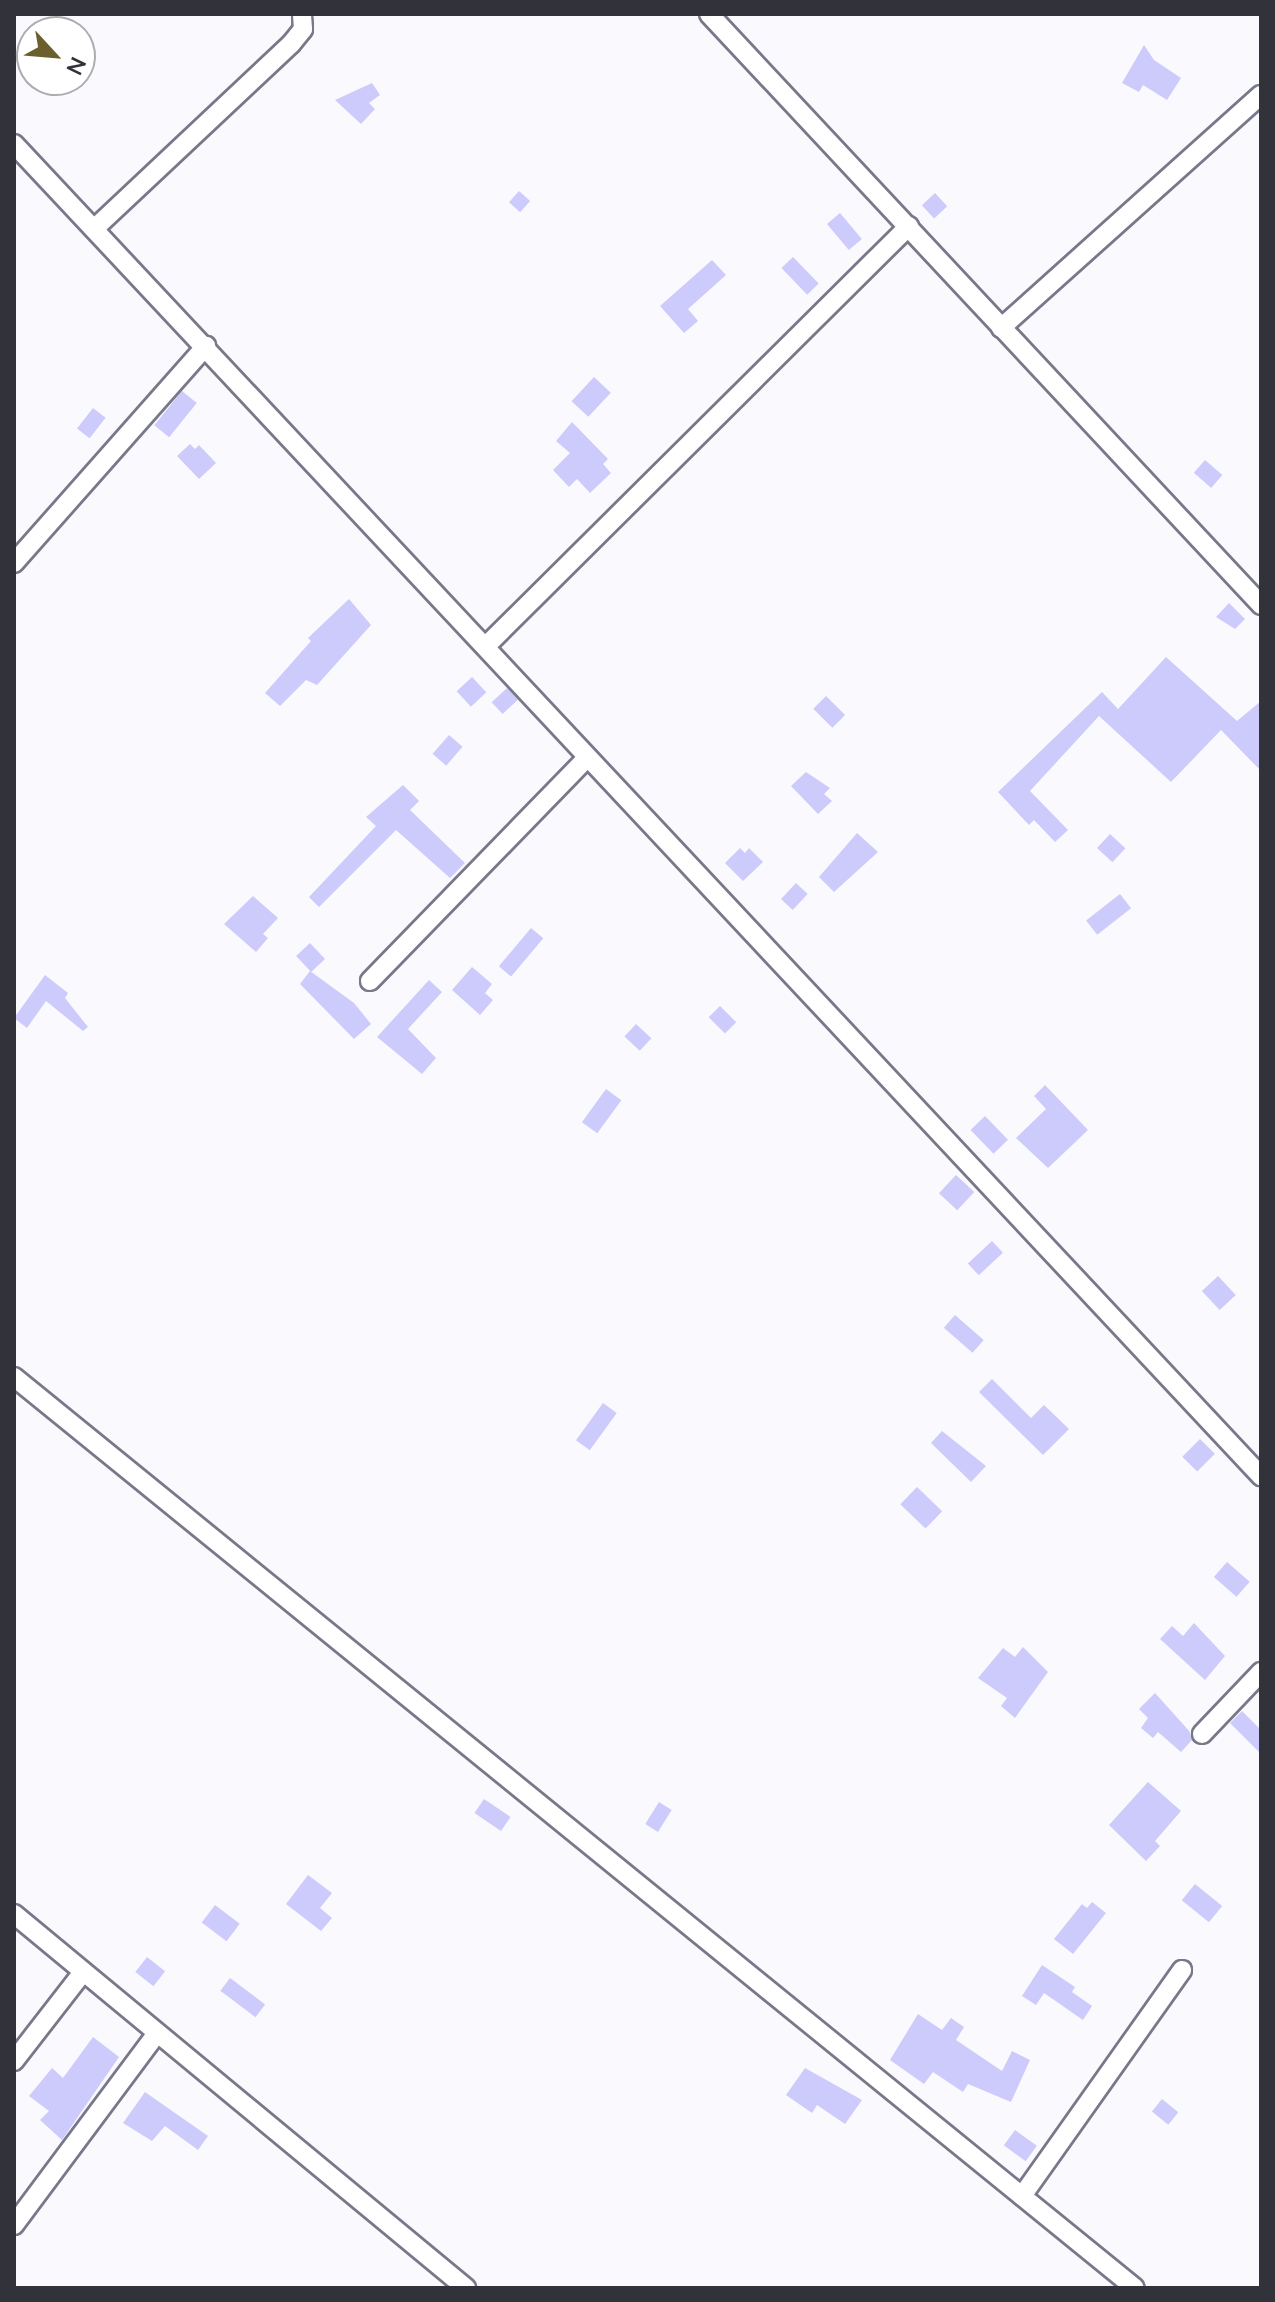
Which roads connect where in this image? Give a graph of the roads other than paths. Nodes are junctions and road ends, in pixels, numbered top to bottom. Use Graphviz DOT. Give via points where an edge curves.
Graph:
graph roads {
  1 [pos="302,14"];
  2 [pos="709,14"];
  3 [pos="1261,95"];
  4 [pos="14,144"];
  5 [pos="909,226"];
  6 [pos="94,229"];
  7 [pos="1001,328"];
  8 [pos="206,346"];
  9 [pos="14,563"];
  10 [pos="1261,605"];
  11 [pos="486,646"];
  12 [pos="587,758"];
  13 [pos="370,981"];
  14 [pos="14,1377"];
  15 [pos="1259,1469"];
  16 [pos="1261,1672"];
  17 [pos="1202,1734"];
  18 [pos="14,1914"];
  19 [pos="1182,1970"];
  20 [pos="83,1972"];
  21 [pos="157,2033"];
  22 [pos="14,2061"];
  23 [pos="1022,2196"];
  24 [pos="14,2225"];
  25 [pos="466,2288"];
  26 [pos="1135,2288"];
  1 -- 6 [label="street" via="303,29 291,44"];
  2 -- 5 [label="street"];
  3 -- 7 [label="street"];
  4 -- 6 [label="street"];
  5 -- 7 [label="street"];
  5 -- 11 [label="street"];
  6 -- 8 [label="street"];
  7 -- 10 [label="street"];
  8 -- 9 [label="street"];
  8 -- 11 [label="street"];
  11 -- 12 [label="street"];
  12 -- 13 [label="street"];
  12 -- 15 [label="street"];
  14 -- 23 [label="street"];
  16 -- 17 [label="street"];
  18 -- 20 [label="street"];
  19 -- 23 [label="street"];
  20 -- 21 [label="street"];
  20 -- 22 [label="street"];
  21 -- 24 [label="street"];
  21 -- 25 [label="street"];
  23 -- 26 [label="street"];
}
